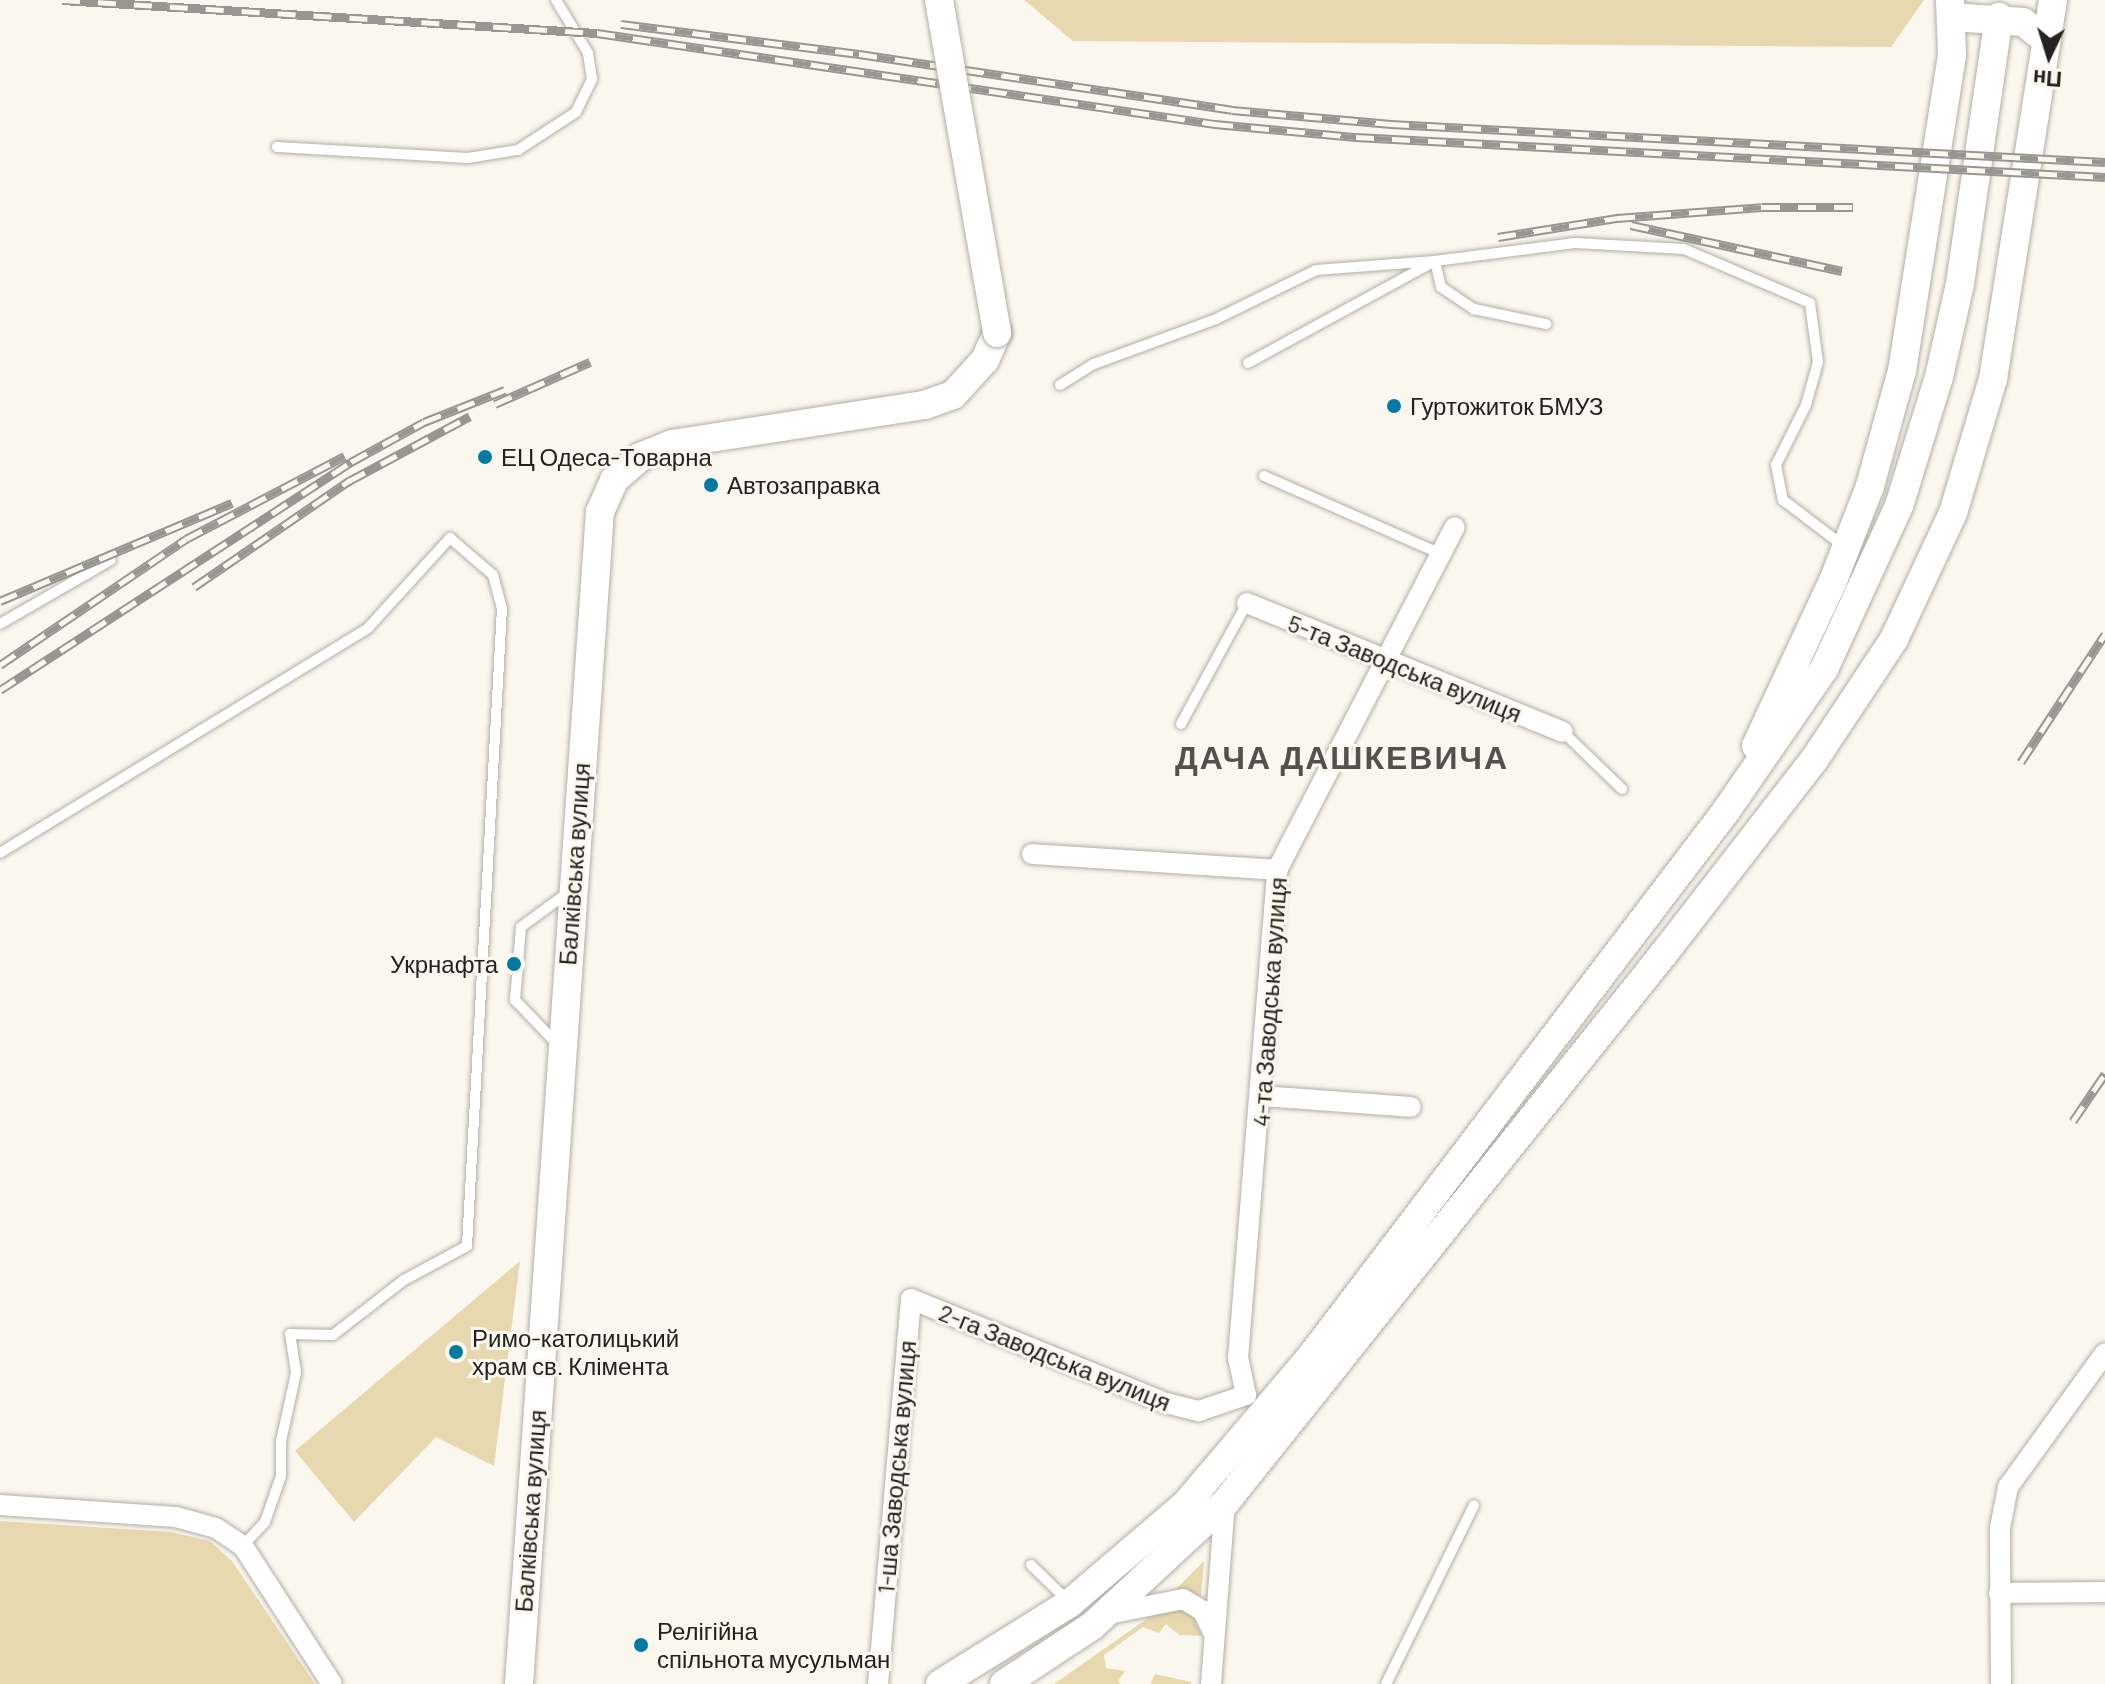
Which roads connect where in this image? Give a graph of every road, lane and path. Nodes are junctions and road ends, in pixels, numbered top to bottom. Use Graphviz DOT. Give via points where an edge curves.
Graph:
graph roads {
  1 [pos="556,0"];
  2 [pos="939,0"];
  3 [pos="2053,0"];
  4 [pos="1952,8"];
  5 [pos="1999,17"];
  6 [pos="2045,39"];
  7 [pos="277,147"];
  8 [pos="1435,261"];
  9 [pos="1546,324"];
  10 [pos="1248,363"];
  11 [pos="1060,385"];
  12 [pos="1264,476"];
  13 [pos="1455,527"];
  14 [pos="1846,548"];
  15 [pos="1441,554"];
  16 [pos="111,560"];
  17 [pos="1247,603"];
  18 [pos="0,624"];
  19 [pos="1388,663"];
  20 [pos="1181,724"];
  21 [pos="1563,732"];
  22 [pos="1622,789"];
  23 [pos="1726,811"];
  24 [pos="0,853"];
  25 [pos="1032,854"];
  26 [pos="1277,870"];
  27 [pos="572,890"];
  28 [pos="562,1048"];
  29 [pos="1262,1096"];
  30 [pos="1411,1107"];
  31 [pos="911,1299"];
  32 [pos="2105,1353"];
  33 [pos="1259,1399"];
  34 [pos="1225,1503"];
  35 [pos="0,1505"];
  36 [pos="1474,1505"];
  37 [pos="243,1546"];
  38 [pos="1031,1565"];
  39 [pos="2105,1592"];
  40 [pos="1999,1593"];
  41 [pos="1070,1603"];
  42 [pos="1105,1615"];
  43 [pos="1214,1637"];
  44 [pos="332,1684"];
  45 [pos="519,1684"];
  46 [pos="878,1684"];
  47 [pos="940,1684"];
  48 [pos="1004,1684"];
  49 [pos="1211,1684"];
  50 [pos="1386,1684"];
  51 [pos="2001,1684"];
  1 -- 7 [label="lane" via="588,53 592,79 576,112 518,150 468,158"];
  2 -- 27 [label="street, Балківська вулиця, bridge" via="997,333 985,360 953,395 925,405 672,444 640,457 614,480 600,512 595,547"];
  3 -- 6 [label="street"];
  4 -- 5 [label="street"];
  4 -- 14 [label="street" via="1950,70 1902,371 1870,486"];
  5 -- 6 [label="street" via="2023,22"];
  5 -- 23 [label="street" via="1960,284 1919,448 1899,506 1824,669"];
  6 -- 34 [label="street" via="1993,379 1953,513 1894,639 1814,760"];
  8 -- 9 [label="lane" via="1441,287 1474,309"];
  8 -- 10 [label="lane"];
  8 -- 11 [label="lane" via="1316,270 1216,319 1094,364"];
  8 -- 14 [label="lane" via="1575,243 1684,249 1810,303 1818,362 1806,405 1776,465 1783,500"];
  12 -- 15 [label="lane"];
  13 -- 15 [label="street, 4-та Заводська вулиця"];
  14 -- 23 [label="street"];
  15 -- 19 [label="street, 4-та Заводська вулиця"];
  16 -- 18 [label="lane"];
  17 -- 19 [label="street, 5-та Заводська вулиця"];
  17 -- 20 [label="lane"];
  19 -- 21 [label="street, 5-та Заводська вулиця"];
  19 -- 26 [label="street, 4-та Заводська вулиця"];
  21 -- 22 [label="lane"];
  23 -- 33 [label="street"];
  24 -- 37 [label="lane" via="368,628 450,538 493,575 502,608 467,1246 404,1280 333,1335 290,1334 296,1373 281,1441 281,1476 265,1522"];
  25 -- 26 [label="street"];
  26 -- 29 [label="street, 4-та Заводська вулиця"];
  27 -- 28 [label="street, Балківська вулиця"];
  27 -- 28 [label="lane" via="521,927 515,1000"];
  28 -- 45 [label="street, Балківська вулиця"];
  29 -- 30 [label="street"];
  29 -- 33 [label="street, 4-та Заводська вулиця" via="1238,1358"];
  31 -- 33 [label="street, 2-га Заводська вулиця" via="1166,1403 1199,1411"];
  31 -- 46 [label="street, 1-ша Заводська вулиця"];
  32 -- 40 [label="street" via="2008,1487 2000,1528"];
  33 -- 41 [label="street" via="1186,1504"];
  34 -- 42 [label="street"];
  34 -- 43 [label="street"];
  35 -- 37 [label="street" via="176,1517 216,1528"];
  36 -- 50 [label="lane"];
  37 -- 44 [label="street"];
  38 -- 41 [label="lane"];
  39 -- 40 [label="street"];
  40 -- 51 [label="street"];
  41 -- 47 [label="street"];
  42 -- 43 [label="street" via="1183,1599 1210,1618"];
  42 -- 48 [label="street"];
  43 -- 49 [label="street"];
}
